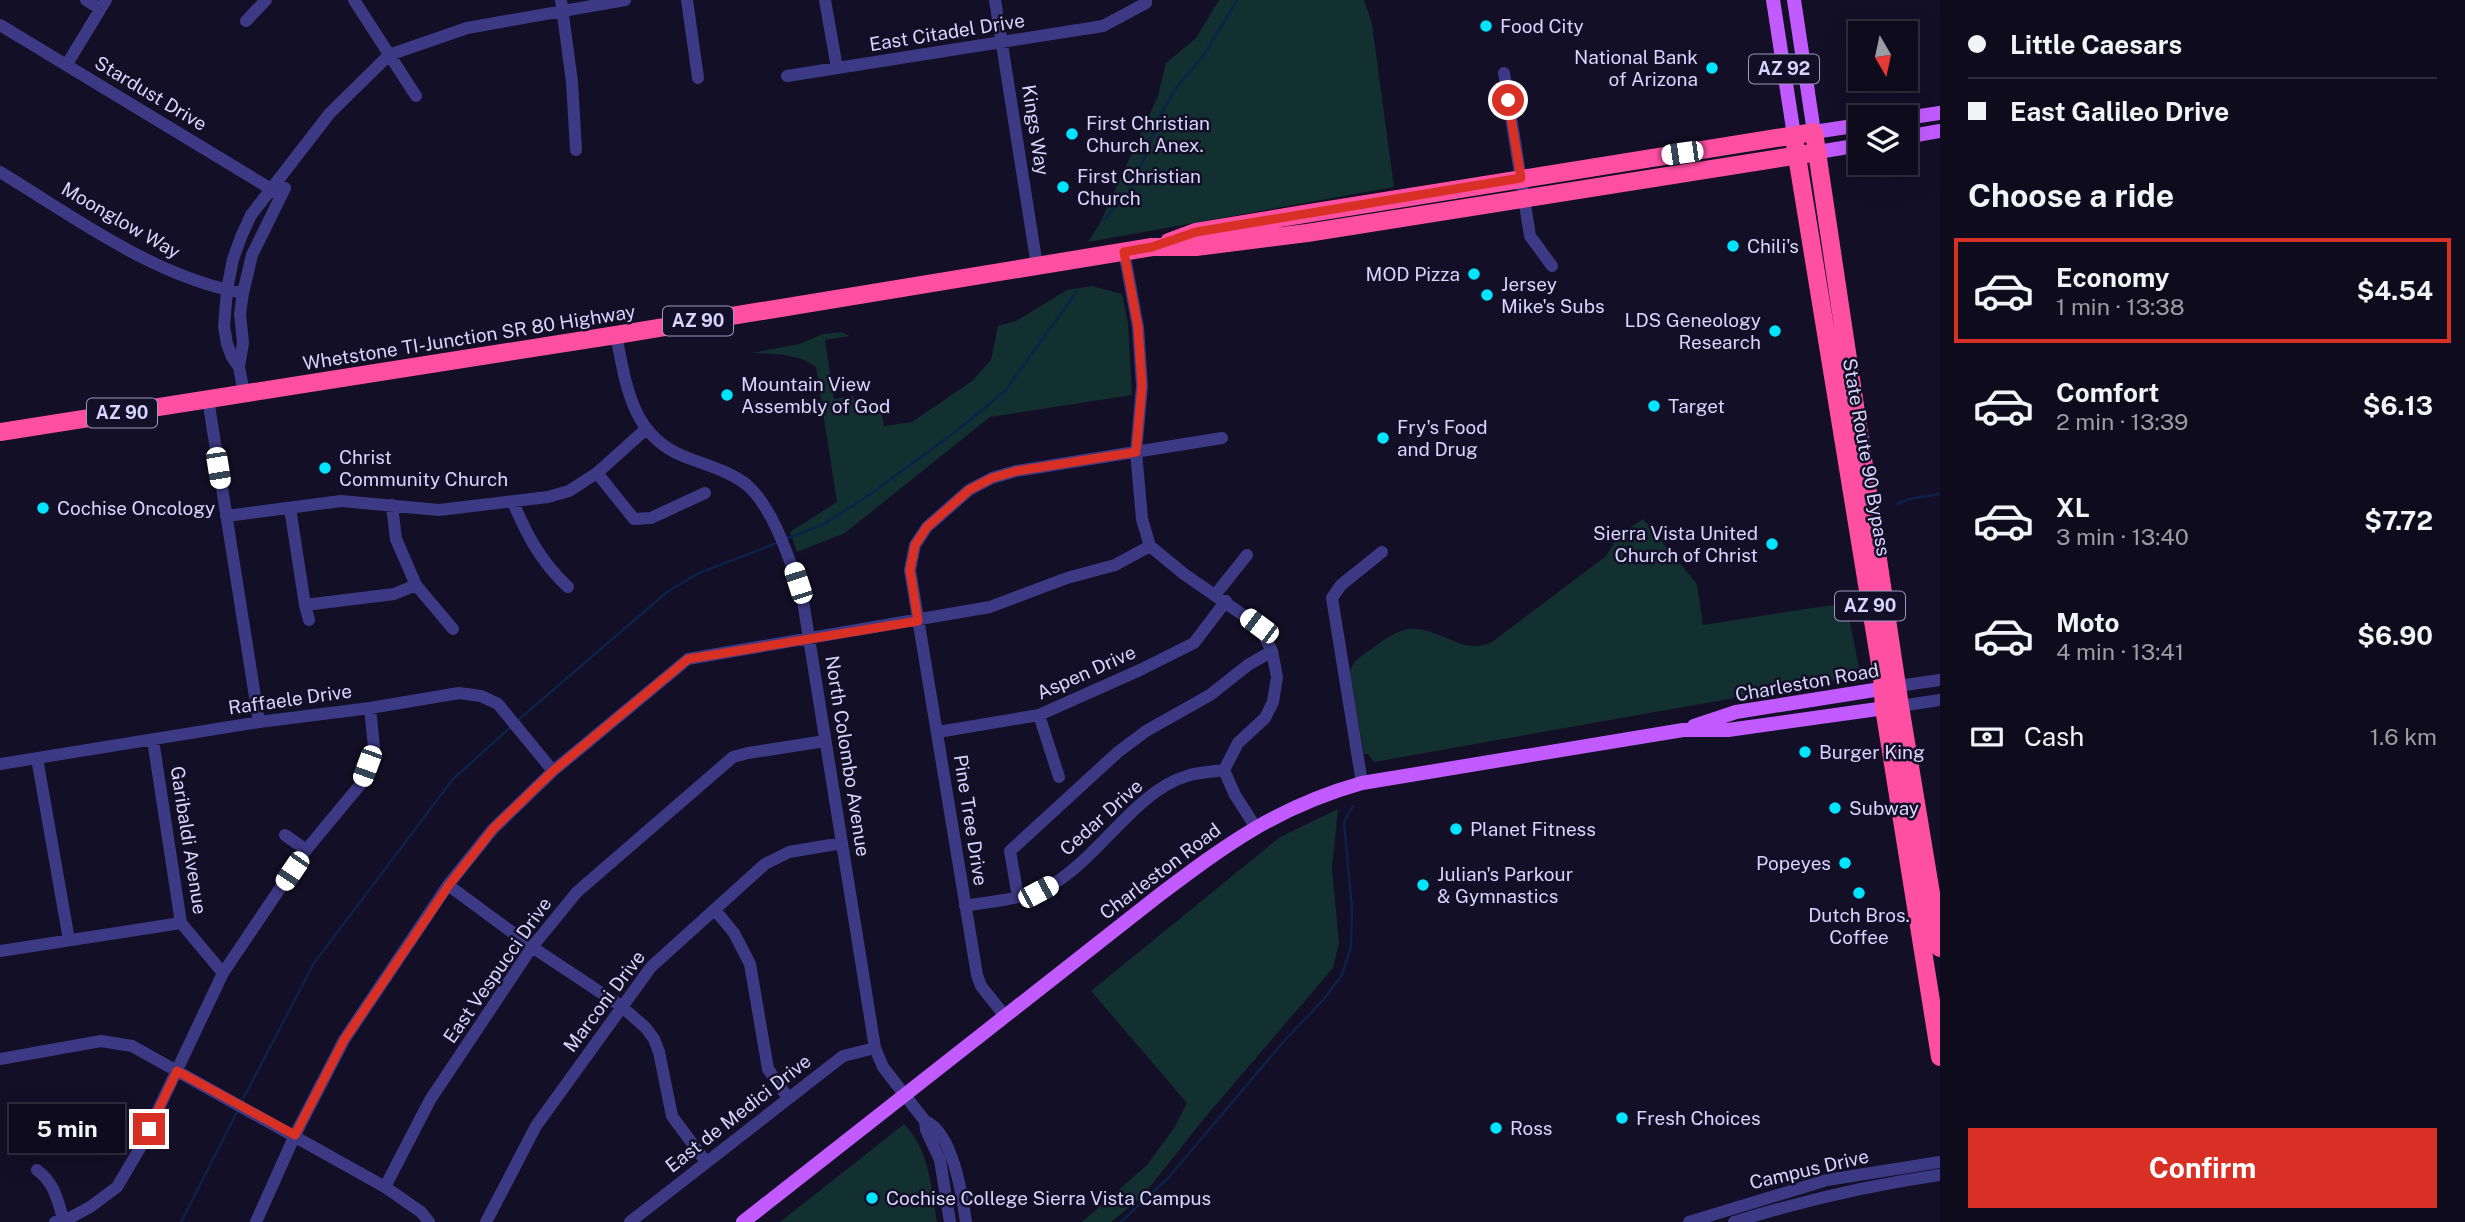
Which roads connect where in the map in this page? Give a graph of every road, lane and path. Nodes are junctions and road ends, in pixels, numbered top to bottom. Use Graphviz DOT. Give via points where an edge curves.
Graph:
graph roads {
  1 [pos="86,0"];
  2 [pos="266,0"];
  3 [pos="354,0"];
  4 [pos="625,0"];
  5 [pos="687,0"];
  6 [pos="825,0"];
  7 [pos="995,0"];
  8 [pos="1146,0"];
  9 [pos="1773,0"];
  10 [pos="1794,0"];
  11 [pos="103,4"];
  12 [pos="562,5"];
  13 [pos="246,21"];
  14 [pos="0,25"];
  15 [pos="1003,43"];
  16 [pos="389,55"];
  17 [pos="67,64"];
  18 [pos="837,68"];
  19 [pos="1504,73"];
  20 [pos="787,76"];
  21 [pos="698,78"];
  22 [pos="416,96"];
  23 [pos="1940,113"];
  24 [pos="1918,116"];
  25 [pos="1848,127"];
  26 [pos="1940,131"];
  27 [pos="1814,132"];
  28 [pos="1794,135"];
  29 [pos="1918,135"];
  30 [pos="1848,147"];
  31 [pos="576,149"];
  32 [pos="1818,152"];
  33 [pos="1797,156"];
  34 [pos="0,172"];
  35 [pos="1521,178"];
  36 [pos="276,192"];
  37 [pos="1524,198"];
  38 [pos="1152,247"];
  39 [pos="1124,252"];
  40 [pos="1037,266"];
  41 [pos="1552,266"];
  42 [pos="227,290"];
  43 [pos="243,293"];
  44 [pos="617,335"];
  45 [pos="239,367"];
  46 [pos="244,393"];
  47 [pos="208,400"];
  48 [pos="645,430"];
  49 [pos="0,432"];
  50 [pos="1222,438"];
  51 [pos="1136,452"];
  52 [pos="597,473"];
  53 [pos="705,493"];
  54 [pos="513,502"];
  55 [pos="392,505"];
  56 [pos="289,508"];
  57 [pos="226,516"];
  58 [pos="1150,546"];
  59 [pos="1382,552"];
  60 [pos="1247,555"];
  61 [pos="415,585"];
  62 [pos="568,587"];
  63 [pos="1220,598"];
  64 [pos="305,605"];
  65 [pos="309,620"];
  66 [pos="918,621"];
  67 [pos="453,629"];
  68 [pos="809,638"];
  69 [pos="1272,651"];
  70 [pos="1940,680"];
  71 [pos="1891,687"];
  72 [pos="1940,700"];
  73 [pos="1892,707"];
  74 [pos="370,708"];
  75 [pos="1039,715"];
  76 [pos="259,722"];
  77 [pos="1683,730"];
  78 [pos="938,732"];
  79 [pos="153,740"];
  80 [pos="825,741"];
  81 [pos="37,758"];
  82 [pos="0,764"];
  83 [pos="553,771"];
  84 [pos="1224,771"];
  85 [pos="1059,777"];
  86 [pos="1362,783"];
  87 [pos="1255,826"];
  88 [pos="285,835"];
  89 [pos="842,843"];
  90 [pos="306,850"];
  91 [pos="449,885"];
  92 [pos="1018,897"];
  93 [pos="965,906"];
  94 [pos="715,910"];
  95 [pos="181,923"];
  96 [pos="69,940"];
  97 [pos="532,947"];
  98 [pos="1940,948"];
  99 [pos="0,951"];
  100 [pos="223,973"];
  101 [pos="621,1006"];
  102 [pos="1005,1016"];
  103 [pos="875,1048"];
  104 [pos="1940,1057"];
  105 [pos="0,1059"];
  106 [pos="177,1071"];
  107 [pos="905,1095"];
  108 [pos="788,1098"];
  109 [pos="925,1121"];
  110 [pos="295,1135"];
  111 [pos="706,1162"];
  112 [pos="1940,1162"];
  113 [pos="37,1170"];
  114 [pos="1940,1175"];
  115 [pos="385,1187"];
  116 [pos="61,1222"];
  117 [pos="256,1222"];
  118 [pos="429,1222"];
  119 [pos="486,1222"];
  120 [pos="630,1222"];
  121 [pos="743,1222"];
  122 [pos="950,1222"];
  123 [pos="966,1222"];
  124 [pos="1689,1222"];
  125 [pos="1734,1222"];
  1 -- 11 [label="street"];
  2 -- 13 [label="street"];
  3 -- 16 [label="street"];
  4 -- 12 [label="street"];
  5 -- 21 [label="street"];
  6 -- 18 [label="street"];
  7 -- 15 [label="street, Kings Way"];
  8 -- 15 [label="street, East Citadel Drive" via="1103,26"];
  9 -- 28 [label="main road, AZ 92"];
  10 -- 27 [label="main road, AZ 92"];
  11 -- 17 [label="street"];
  12 -- 16 [label="street" via="467,28"];
  12 -- 31 [label="street"];
  14 -- 17 [label="street, Stardust Drive"];
  15 -- 18 [label="street, East Citadel Drive"];
  15 -- 40 [label="street, Kings Way"];
  16 -- 22 [label="street"];
  16 -- 36 [label="street" via="330,113"];
  17 -- 36 [label="street, Stardust Drive"];
  18 -- 20 [label="street, East Citadel Drive"];
  19 -- 35 [label="street"];
  23 -- 24 [label="main road"];
  25 -- 27 [label="main road"];
  26 -- 29 [label="main road"];
  27 -- 28 [label="highway, Whetstone TI-Junction SR 80 Highway / AZ 90"];
  27 -- 32 [label="highway, State Route 90 Bypass / AZ 90"];
  28 -- 33 [label="highway, AZ 92"];
  28 -- 35 [label="highway, Whetstone TI-Junction SR 80 Highway / AZ 90"];
  30 -- 32 [label="main road"];
  32 -- 33 [label="highway, Whetstone TI-Junction SR 80 Highway / AZ 90"];
  32 -- 71 [label="highway, State Route 90 Bypass / AZ 90"];
  33 -- 37 [label="highway, Whetstone TI-Junction SR 80 Highway / AZ 90"];
  33 -- 71 [label="highway, State Route 90 Bypass / AZ 90"];
  34 -- 42 [label="street, Moonglow Way" via="129,250 180,276"];
  35 -- 37 [label="street"];
  35 -- 38 [label="highway, Whetstone TI-Junction SR 80 Highway / AZ 90" via="1196,232"];
  36 -- 42 [label="street" via="251,215 233,259"];
  36 -- 43 [label="street"];
  37 -- 38 [label="highway, Whetstone TI-Junction SR 80 Highway / AZ 90" via="1295,234 1196,247"];
  37 -- 41 [label="street" via="1530,236"];
  38 -- 39 [label="highway, Whetstone TI-Junction SR 80 Highway / AZ 90"];
  39 -- 40 [label="highway, Whetstone TI-Junction SR 80 Highway / AZ 90"];
  39 -- 51 [label="street" via="1138,327 1142,386"];
  40 -- 44 [label="highway, Whetstone TI-Junction SR 80 Highway / AZ 90"];
  42 -- 43 [label="street, Moonglow Way"];
  42 -- 45 [label="street" via="224,326"];
  43 -- 45 [label="street"];
  44 -- 46 [label="highway, Whetstone TI-Junction SR 80 Highway / AZ 90"];
  44 -- 48 [label="street" via="628,389"];
  45 -- 46 [label="street"];
  46 -- 47 [label="highway, Whetstone TI-Junction SR 80 Highway / AZ 90"];
  47 -- 49 [label="highway, Whetstone TI-Junction SR 80 Highway / AZ 90"];
  47 -- 57 [label="street"];
  48 -- 52 [label="street"];
  48 -- 68 [label="street, North Colombo Avenue" via="679,455 729,473 749,487 763,505 792,565"];
  50 -- 51 [label="street"];
  51 -- 58 [label="street" via="1142,519"];
  51 -- 66 [label="street, Pine Tree Drive" via="1016,471 969,490 927,527 915,545 910,570"];
  52 -- 53 [label="street" via="634,519 651,517"];
  52 -- 54 [label="street" via="569,491"];
  54 -- 55 [label="street" via="439,510"];
  54 -- 62 [label="street" via="537,552"];
  55 -- 56 [label="street" via="341,501"];
  55 -- 61 [label="street" via="397,539"];
  56 -- 57 [label="street"];
  56 -- 64 [label="street"];
  57 -- 76 [label="street"];
  58 -- 63 [label="street"];
  58 -- 66 [label="street" via="1115,565 990,607"];
  59 -- 86 [label="street" via="1332,598"];
  60 -- 63 [label="street, Aspen Drive"];
  61 -- 64 [label="street" via="394,594"];
  61 -- 67 [label="street"];
  63 -- 69 [label="street" via="1259,626"];
  63 -- 75 [label="street, Aspen Drive" via="1194,643"];
  64 -- 65 [label="street"];
  66 -- 68 [label="street"];
  66 -- 78 [label="street, Pine Tree Drive"];
  68 -- 80 [label="street, North Colombo Avenue"];
  68 -- 83 [label="street" via="688,659"];
  69 -- 84 [label="street" via="1277,677 1273,702 1265,718 1238,743"];
  69 -- 92 [label="street" via="1118,752 1010,851"];
  70 -- 71 [label="street"];
  71 -- 73 [label="highway, State Route 90 Bypass / AZ 90"];
  71 -- 77 [label="main road, Charleston Road" via="1737,712"];
  72 -- 73 [label="street"];
  73 -- 77 [label="main road, Charleston Road" via="1728,730"];
  73 -- 98 [label="highway, State Route 90 Bypass / AZ 90"];
  73 -- 104 [label="highway, State Route 90 Bypass / AZ 90"];
  74 -- 76 [label="street, Raffaele Drive"];
  74 -- 83 [label="street, Raffaele Drive" via="459,692 481,696 498,704"];
  74 -- 90 [label="street" via="374,747 360,785"];
  75 -- 78 [label="street, Aspen Drive"];
  75 -- 85 [label="street"];
  76 -- 79 [label="street, Raffaele Drive"];
  77 -- 86 [label="main road, Charleston Road"];
  78 -- 93 [label="street, Pine Tree Drive"];
  79 -- 81 [label="street, Raffaele Drive"];
  79 -- 95 [label="street, Garibaldi Avenue"];
  80 -- 89 [label="street, North Colombo Avenue"];
  80 -- 97 [label="street, East Vespucci Drive" via="748,753 723,764 577,892"];
  81 -- 82 [label="street, Raffaele Drive"];
  81 -- 96 [label="street"];
  83 -- 91 [label="street" via="493,829"];
  84 -- 87 [label="street"];
  84 -- 92 [label="street, Cedar Drive" via="1186,776 1169,784 1140,804 1102,845 1056,883"];
  86 -- 87 [label="main road, Charleston Road" via="1313,798"];
  87 -- 102 [label="main road, Charleston Road" via="1220,848"];
  88 -- 90 [label="street"];
  89 -- 94 [label="street, Marconi Drive" via="778,856"];
  89 -- 103 [label="street, North Colombo Avenue"];
  90 -- 100 [label="street"];
  91 -- 97 [label="street"];
  91 -- 110 [label="street" via="344,1040"];
  92 -- 93 [label="street, Cedar Drive"];
  93 -- 102 [label="street, Pine Tree Drive" via="977,975"];
  94 -- 101 [label="street, Marconi Drive" via="650,967"];
  94 -- 108 [label="street" via="743,945 768,1069"];
  95 -- 96 [label="street"];
  95 -- 100 [label="street, Garibaldi Avenue"];
  96 -- 99 [label="street"];
  97 -- 101 [label="street"];
  97 -- 115 [label="street, East Vespucci Drive" via="430,1100"];
  100 -- 106 [label="street"];
  101 -- 111 [label="street" via="654,1039 672,1116"];
  101 -- 119 [label="street, Marconi Drive" via="536,1126"];
  102 -- 107 [label="main road, Charleston Road"];
  103 -- 107 [label="street, North Colombo Avenue"];
  103 -- 108 [label="street, East de Medici Drive" via="843,1056"];
  105 -- 106 [label="street" via="101,1041 132,1046"];
  106 -- 110 [label="street"];
  106 -- 116 [label="street" via="117,1187"];
  107 -- 109 [label="street, North Colombo Avenue"];
  107 -- 121 [label="main road, Charleston Road"];
  108 -- 111 [label="street, East de Medici Drive"];
  109 -- 122 [label="street, North Colombo Avenue" via="940,1160"];
  109 -- 123 [label="street, North Colombo Avenue" via="933,1124 950,1156"];
  110 -- 115 [label="street"];
  110 -- 117 [label="street"];
  111 -- 120 [label="street, East de Medici Drive"];
  112 -- 124 [label="street, Campus Drive" via="1828,1180"];
  113 -- 116 [label="street" via="52,1185"];
  114 -- 125 [label="street, Campus Drive" via="1846,1191"];
  115 -- 118 [label="street"];
}
